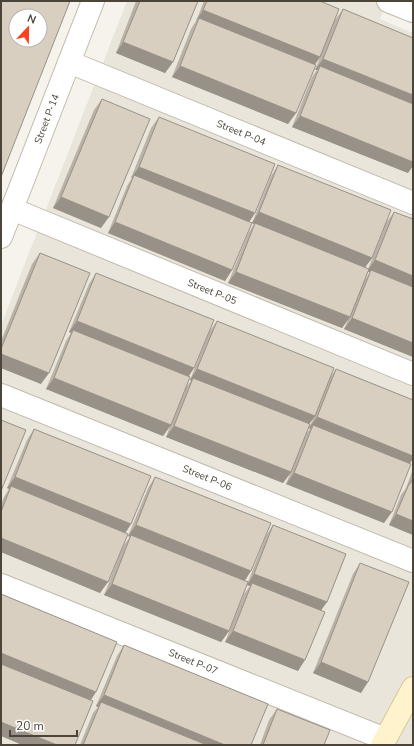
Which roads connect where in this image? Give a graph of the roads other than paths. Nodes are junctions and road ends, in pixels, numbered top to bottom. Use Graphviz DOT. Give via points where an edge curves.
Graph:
graph roads {
  1 [pos="93,1"];
  2 [pos="388,1"];
  3 [pos="413,11"];
  4 [pos="69,62"];
  5 [pos="413,203"];
  6 [pos="12,209"];
  7 [pos="1,237"];
  8 [pos="413,374"];
  9 [pos="1,395"];
  10 [pos="413,561"];
  11 [pos="1,585"];
  12 [pos="413,688"];
  13 [pos="383,742"];
  1 -- 4 [label="street, Street P-14"];
  2 -- 3 [label="street"];
  4 -- 5 [label="street, Street P-04"];
  4 -- 6 [label="street, Street P-14"];
  6 -- 7 [label="street, Street P-14"];
  6 -- 8 [label="street, Street P-05"];
  9 -- 10 [label="street, Street P-06"];
  11 -- 13 [label="street, Street P-07"];
  12 -- 13 [label="street"];
}
